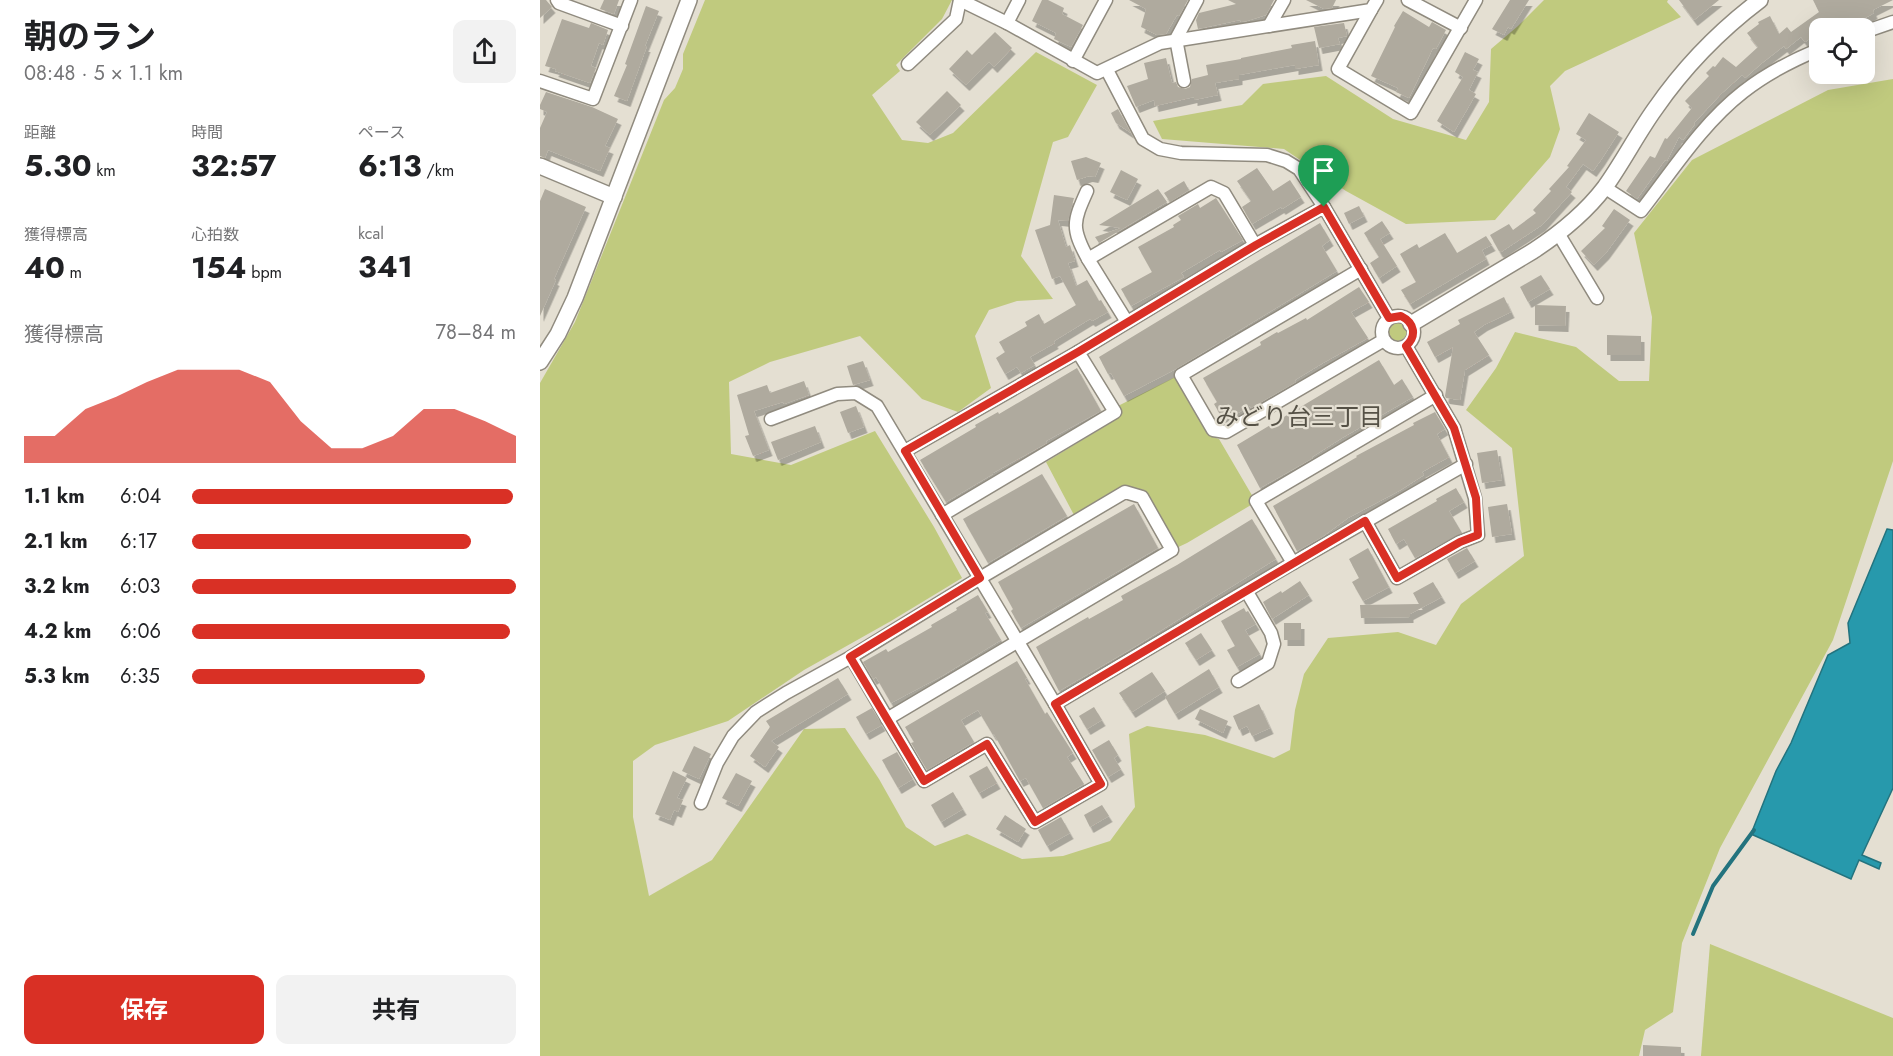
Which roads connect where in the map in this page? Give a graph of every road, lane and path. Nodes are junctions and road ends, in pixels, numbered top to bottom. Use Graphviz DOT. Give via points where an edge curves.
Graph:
graph roads {
  1 [pos="557,0"];
  2 [pos="632,0"];
  3 [pos="689,0"];
  4 [pos="960,0"];
  5 [pos="1019,0"];
  6 [pos="1106,0"];
  7 [pos="1197,0"];
  8 [pos="1284,0"];
  9 [pos="1408,0"];
  10 [pos="1476,0"];
  11 [pos="1759,0"];
  12 [pos="1374,5"];
  13 [pos="1893,22"];
  14 [pos="1007,23"];
  15 [pos="622,26"];
  16 [pos="1269,26"];
  17 [pos="1461,28"];
  18 [pos="1875,28"];
  19 [pos="1176,39"];
  20 [pos="1809,53"];
  21 [pos="1073,61"];
  22 [pos="908,64"];
  23 [pos="1107,70"];
  24 [pos="540,81"];
  25 [pos="1184,81"];
  26 [pos="540,166"];
  27 [pos="1604,187"];
  28 [pos="1087,191"];
  29 [pos="614,197"];
  30 [pos="1324,207"];
  31 [pos="1558,233"];
  32 [pos="1256,245"];
  33 [pos="1088,259"];
  34 [pos="1361,269"];
  35 [pos="1597,298"];
  36 [pos="1389,318"];
  37 [pos="1127,322"];
  38 [pos="1411,324"];
  39 [pos="1384,340"];
  40 [pos="1406,346"];
  41 [pos="1078,352"];
  42 [pos="540,362"];
  43 [pos="1436,395"];
  44 [pos="771,418"];
  45 [pos="905,451"];
  46 [pos="1466,464"];
  47 [pos="942,515"];
  48 [pos="1365,521"];
  49 [pos="1293,563"];
  50 [pos="980,578"];
  51 [pos="1247,592"];
  52 [pos="1017,642"];
  53 [pos="850,657"];
  54 [pos="1238,681"];
  55 [pos="1055,704"];
  56 [pos="887,719"];
  57 [pos="700,802"];
  1 -- 15 [label="street"];
  2 -- 15 [label="street"];
  3 -- 29 [label="street"];
  4 -- 14 [label="street"];
  4 -- 22 [label="street" via="956,19"];
  5 -- 14 [label="street"];
  6 -- 21 [label="street"];
  7 -- 19 [label="street"];
  8 -- 16 [label="street"];
  9 -- 17 [label="street"];
  10 -- 17 [label="street"];
  11 -- 27 [label="street" via="1722,31 1678,79"];
  12 -- 16 [label="street"];
  12 -- 17 [label="street" via="1338,69 1411,112"];
  13 -- 18 [label="street"];
  14 -- 21 [label="street"];
  15 -- 24 [label="street" via="593,99"];
  16 -- 19 [label="street"];
  19 -- 23 [label="street"];
  19 -- 25 [label="street"];
  20 -- 27 [label="street" via="1744,92 1708,125 1641,211"];
  21 -- 23 [label="street" via="1097,73"];
  23 -- 30 [label="street" via="1143,139 1160,150 1267,155 1286,161 1299,169"];
  26 -- 29 [label="street"];
  27 -- 31 [label="street"];
  28 -- 33 [label="street" via="1075,224 1077,240"];
  29 -- 42 [label="street" via="558,334"];
  30 -- 32 [label="street"];
  30 -- 34 [label="street"];
  31 -- 35 [label="street"];
  31 -- 38 [label="street"];
  32 -- 33 [label="street" via="1224,193 1211,187"];
  32 -- 37 [label="street"];
  33 -- 37 [label="street"];
  34 -- 36 [label="street"];
  34 -- 39 [label="street" via="1181,375 1213,430 1226,432"];
  36 -- 38 [label="street" via="1401,316"];
  36 -- 39 [label="street" via="1383,326"];
  37 -- 41 [label="street"];
  38 -- 40 [label="street" via="1413,338"];
  39 -- 40 [label="street" via="1392,347"];
  40 -- 43 [label="street"];
  41 -- 45 [label="street"];
  41 -- 47 [label="street" via="1115,412"];
  43 -- 46 [label="street" via="1454,428"];
  43 -- 49 [label="street" via="1256,501"];
  44 -- 45 [label="street" via="837,394 856,393 877,406"];
  45 -- 47 [label="street"];
  46 -- 48 [label="street"];
  46 -- 48 [label="street" via="1476,498 1478,535 1397,578"];
  47 -- 50 [label="street"];
  48 -- 49 [label="street"];
  49 -- 51 [label="street"];
  50 -- 52 [label="street"];
  50 -- 52 [label="street" via="1125,492 1142,497 1172,550"];
  50 -- 53 [label="street"];
  51 -- 54 [label="street" via="1274,644 1268,663"];
  51 -- 55 [label="street"];
  52 -- 55 [label="street"];
  52 -- 56 [label="street"];
  53 -- 56 [label="street"];
  53 -- 57 [label="street" via="756,711 733,736"];
  55 -- 56 [label="street" via="1101,784 1035,822 987,744 924,781"];
}
